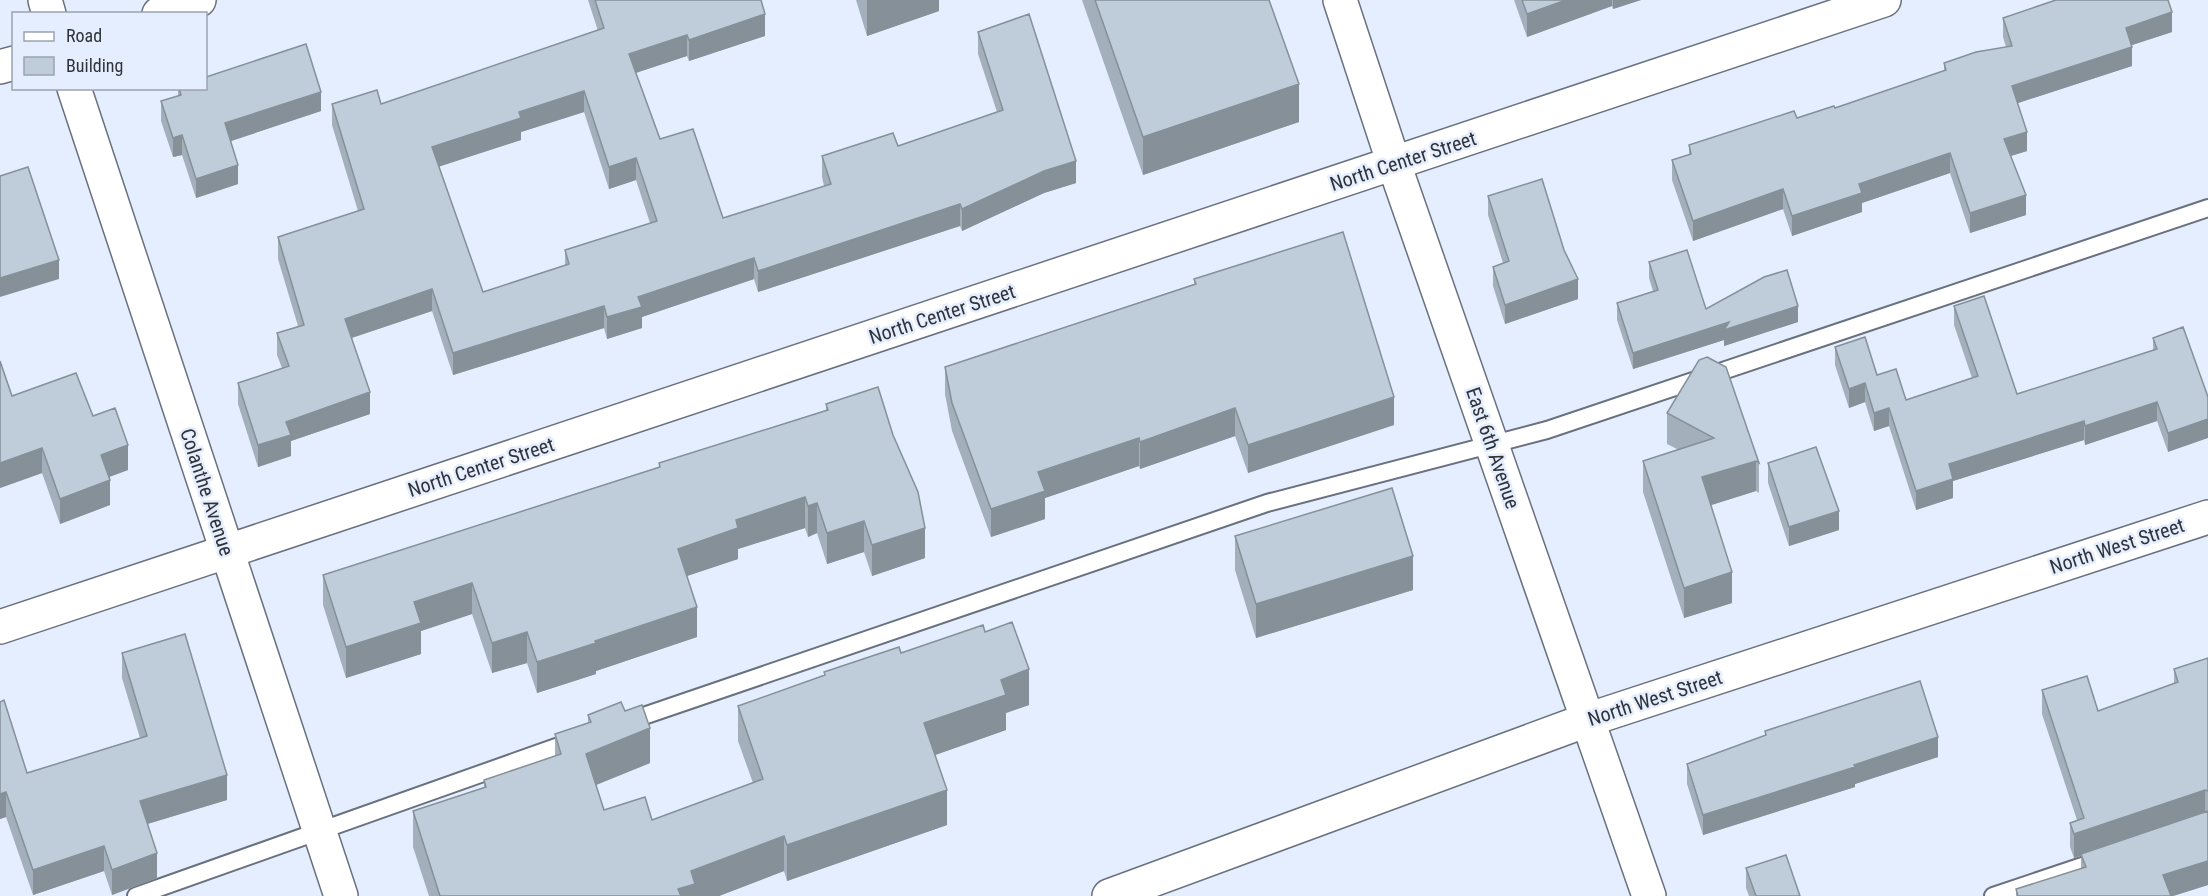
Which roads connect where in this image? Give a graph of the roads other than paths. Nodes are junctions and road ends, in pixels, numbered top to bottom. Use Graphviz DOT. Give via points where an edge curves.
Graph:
graph roads {
  1 [pos="199,0"];
  2 [pos="1340,0"];
  3 [pos="1884,0"];
  4 [pos="165,12"];
  5 [pos="75,90"];
  6 [pos="1394,164"];
  7 [pos="2208,208"];
  8 [pos="1492,443"];
  9 [pos="2208,517"];
  10 [pos="226,551"];
  11 [pos="0,627"];
  12 [pos="1587,720"];
  13 [pos="610,728"];
  14 [pos="588,735"];
  15 [pos="320,830"];
  16 [pos="2117,854"];
  17 [pos="136,896"];
  18 [pos="341,896"];
  19 [pos="1109,896"];
  20 [pos="1649,896"];
  21 [pos="1993,896"];
  1 -- 4 [label="street"];
  2 -- 6 [label="street, East 6th Avenue"];
  3 -- 6 [label="street, North Center Street"];
  5 -- 10 [label="street, Colanthe Avenue"];
  6 -- 8 [label="street, East 6th Avenue"];
  6 -- 10 [label="street, North Center Street"];
  7 -- 8 [label="lane" via="1547,430"];
  8 -- 12 [label="street, East 6th Avenue"];
  8 -- 13 [label="lane" via="1266,503"];
  9 -- 12 [label="street, North West Street"];
  10 -- 11 [label="street, North Center Street"];
  10 -- 15 [label="street, Colanthe Avenue"];
  12 -- 19 [label="street, North West Street"];
  12 -- 20 [label="street, East 6th Avenue"];
  14 -- 15 [label="lane"];
  15 -- 17 [label="lane"];
  15 -- 18 [label="street, Colanthe Avenue"];
  16 -- 21 [label="lane"];
}
